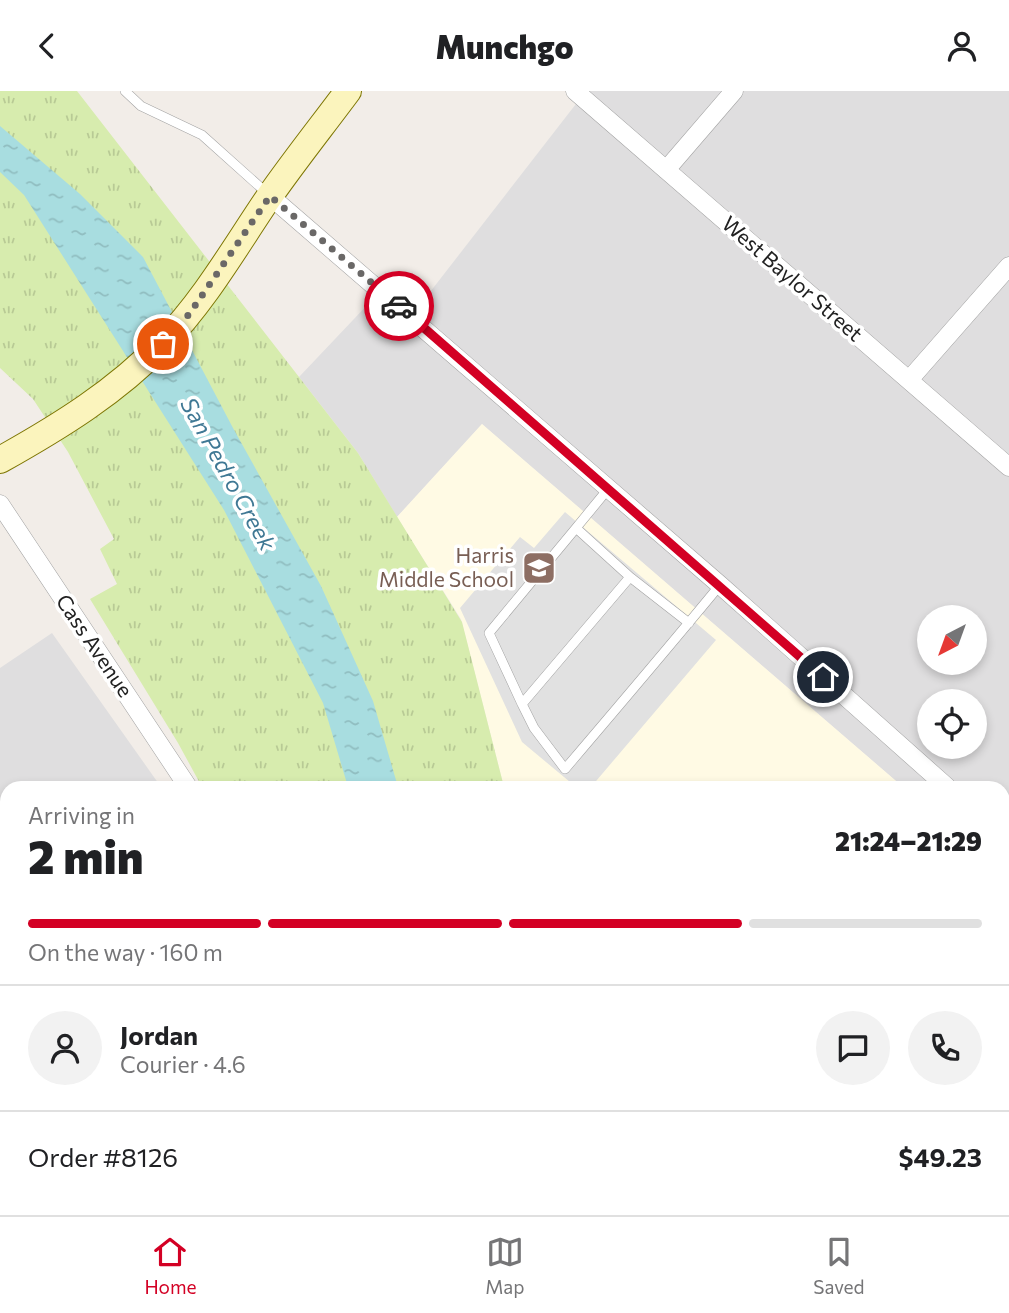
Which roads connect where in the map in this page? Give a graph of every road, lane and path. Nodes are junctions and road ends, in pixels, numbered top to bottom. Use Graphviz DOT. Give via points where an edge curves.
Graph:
graph roads {
  1 [pos="125,91"];
  2 [pos="348,91"];
  3 [pos="575,91"];
  4 [pos="734,91"];
  5 [pos="666,170"];
  6 [pos="270,196"];
  7 [pos="1009,266"];
  8 [pos="909,380"];
  9 [pos="0,460"];
  10 [pos="1009,467"];
  11 [pos="608,489"];
  12 [pos="0,504"];
  13 [pos="576,529"];
  14 [pos="630,577"];
  15 [pos="720,585"];
  16 [pos="689,623"];
  17 [pos="522,704"];
  18 [pos="184,781"];
  19 [pos="940,781"];
  1 -- 6 [label="lane" via="141,106 202,135"];
  2 -- 6 [label="main road"];
  3 -- 5 [label="street, West Baylor Street"];
  4 -- 5 [label="street"];
  5 -- 8 [label="street, West Baylor Street"];
  6 -- 9 [label="main road" via="190,313 163,344 118,385 51,432"];
  6 -- 11 [label="street"];
  7 -- 8 [label="street"];
  8 -- 10 [label="street, West Baylor Street"];
  11 -- 13 [label="lane"];
  11 -- 15 [label="street"];
  12 -- 18 [label="street, Cass Avenue"];
  13 -- 14 [label="lane"];
  13 -- 17 [label="lane" via="489,632"];
  14 -- 16 [label="lane"];
  14 -- 17 [label="lane"];
  15 -- 16 [label="lane"];
  15 -- 19 [label="street"];
  16 -- 17 [label="lane" via="565,769"];
}
